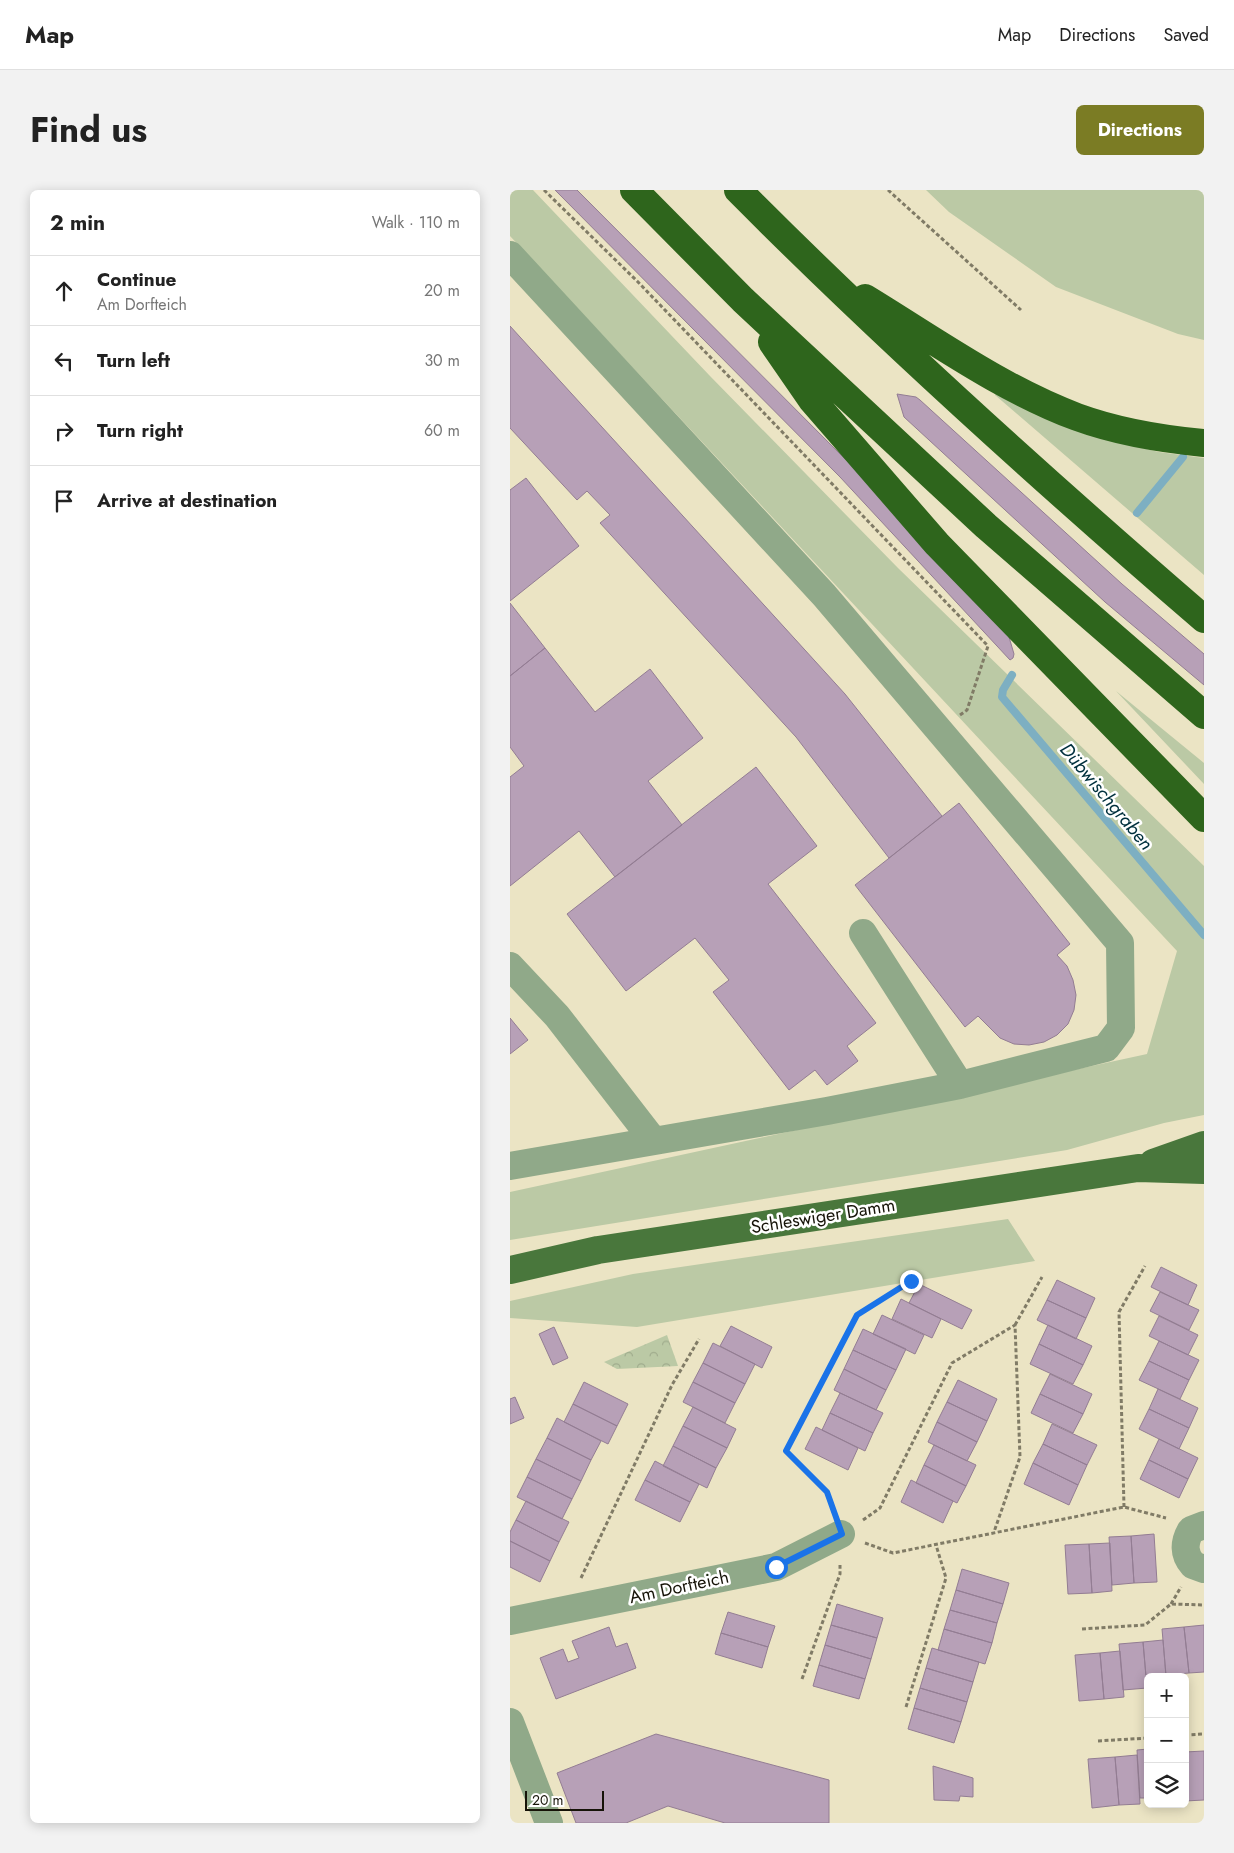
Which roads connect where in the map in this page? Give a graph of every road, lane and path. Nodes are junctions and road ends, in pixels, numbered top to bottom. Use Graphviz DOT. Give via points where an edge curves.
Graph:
graph roads {
  1 [pos="544,190"];
  2 [pos="634,190"];
  3 [pos="738,190"];
  4 [pos="888,190"];
  5 [pos="510,254"];
  6 [pos="815,267"];
  7 [pos="743,300"];
  8 [pos="1021,310"];
  9 [pos="1204,443"];
  10 [pos="1204,619"];
  11 [pos="1204,715"];
  12 [pos="942,732"];
  13 [pos="1204,818"];
  14 [pos="863,933"];
  15 [pos="510,966"];
  16 [pos="960,1085"];
  17 [pos="653,1140"];
  18 [pos="1204,1145"];
  19 [pos="510,1166"];
  20 [pos="1138,1168"];
  21 [pos="1204,1170"];
  22 [pos="1145,1266"];
  23 [pos="510,1270"];
  24 [pos="1042,1277"];
  25 [pos="911,1281"];
  26 [pos="1015,1326"];
  27 [pos="700,1339"];
  28 [pos="1124,1507"];
  29 [pos="1198,1527"];
  30 [pos="994,1532"];
  31 [pos="842,1534"];
  32 [pos="936,1544"];
  33 [pos="1204,1569"];
  34 [pos="1204,1605"];
  35 [pos="566,1610"];
  36 [pos="510,1621"];
  37 [pos="1082,1629"];
  38 [pos="802,1678"];
  39 [pos="906,1707"];
  40 [pos="510,1722"];
  41 [pos="1204,1734"];
  42 [pos="1189,1735"];
  43 [pos="1144,1738"];
  44 [pos="1098,1742"];
  45 [pos="549,1823"];
  1 -- 12 [label="path" via="638,282 988,646 966,710"];
  2 -- 7 [label="highway"];
  3 -- 6 [label="highway"];
  4 -- 8 [label="path"];
  5 -- 12 [label="street" via="824,595"];
  6 -- 9 [label="highway" via="1000,380 1054,408 1121,430"];
  6 -- 10 [label="highway" via="995,434"];
  7 -- 11 [label="highway" via="986,526"];
  7 -- 13 [label="highway" via="812,400 937,544"];
  12 -- 16 [label="street" via="1120,943 1122,1028 1106,1048"];
  14 -- 16 [label="street"];
  15 -- 17 [label="street" via="557,1016"];
  16 -- 17 [label="street"];
  17 -- 19 [label="street"];
  18 -- 20 [label="main road, Schleswiger Damm"];
  20 -- 21 [label="main road, Schleswiger Damm"];
  20 -- 23 [label="main road, Schleswiger Damm" via="598,1250"];
  22 -- 28 [label="path" via="1119,1312"];
  24 -- 26 [label="path"];
  25 -- 31 [label="path" via="857,1315 786,1451 827,1492"];
  26 -- 30 [label="path" via="1020,1457"];
  26 -- 31 [label="path" via="952,1363 880,1508"];
  27 -- 35 [label="path" via="672,1385"];
  28 -- 29 [label="path"];
  28 -- 30 [label="path"];
  29 -- 33 [label="street" via="1187,1537 1185,1551 1193,1565"];
  30 -- 32 [label="path"];
  31 -- 32 [label="path" via="893,1553"];
  31 -- 35 [label="street, Am Dorfteich" via="776,1567"];
  31 -- 38 [label="path" via="840,1574"];
  32 -- 39 [label="path" via="946,1578"];
  34 -- 37 [label="path" via="1172,1604 1145,1625"];
  35 -- 36 [label="street, Am Dorfteich"];
  40 -- 45 [label="street"];
  41 -- 42 [label="path"];
  43 -- 44 [label="path"];
}
